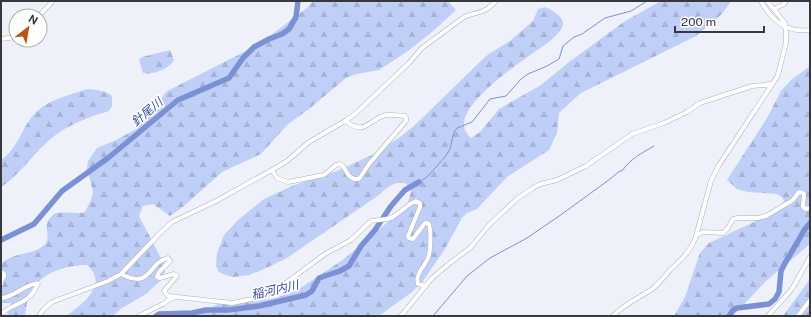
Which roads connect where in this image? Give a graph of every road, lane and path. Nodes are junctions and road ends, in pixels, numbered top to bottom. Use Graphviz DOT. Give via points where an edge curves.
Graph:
graph roads {
  1 [pos="496,1"];
  2 [pos="761,1"];
  3 [pos="767,1"];
  4 [pos="786,1"];
  5 [pos="774,9"];
  6 [pos="786,27"];
  7 [pos="810,30"];
  8 [pos="772,82"];
  9 [pos="345,121"];
  10 [pos="272,170"];
  11 [pos="810,208"];
  12 [pos="696,236"];
  13 [pos="810,257"];
  14 [pos="1,272"];
  15 [pos="121,274"];
  16 [pos="1,284"];
  17 [pos="426,286"];
  18 [pos="1,298"];
  19 [pos="176,298"];
  20 [pos="810,300"];
  21 [pos="1,314"];
  22 [pos="39,316"];
  23 [pos="139,316"];
  24 [pos="401,316"];
  25 [pos="613,316"];
  26 [pos="768,316"];
  27 [pos="798,316"];
  1 -- 9 [label="street" via="482,12 464,17 422,48 410,63"];
  2 -- 6 [label="street" via="769,15"];
  3 -- 5 [label="street"];
  4 -- 5 [label="street"];
  5 -- 6 [label="street"];
  6 -- 7 [label="street"];
  6 -- 8 [label="street" via="786,43 779,71"];
  8 -- 12 [label="street" via="711,181"];
  8 -- 17 [label="street" via="700,103 676,117 632,134 586,166 533,188 518,198 490,224 470,248 432,278"];
  9 -- 10 [label="street" via="309,142"];
  9 -- 10 [label="street" via="352,126 365,127 387,115 406,118 359,179 349,176 340,164 319,176 288,182 277,178"];
  10 -- 15 [label="street" via="172,222"];
  11 -- 12 [label="street" via="806,209 802,205 804,194 801,192 793,200 766,216 733,219 723,232 703,232"];
  12 -- 25 [label="street" via="685,257 662,280"];
  13 -- 26 [label="street" via="792,289"];
  14 -- 16 [label="street" via="4,274"];
  15 -- 19 [label="street" via="130,279 144,278 161,260 168,258 170,261 157,277 159,279 176,274 175,279 164,291 168,296"];
  15 -- 22 [label="street" via="52,302"];
  17 -- 19 [label="street" via="418,284 417,281 428,258 429,224 425,223 413,238 408,236 420,207 420,203 416,201 387,219 373,220 352,240 325,254 271,294 232,303"];
  17 -- 24 [label="street"];
  18 -- 21 [label="street" via="38,283 24,302"];
  19 -- 23 [label="street" via="170,298"];
  20 -- 27 [label="street"];
}
